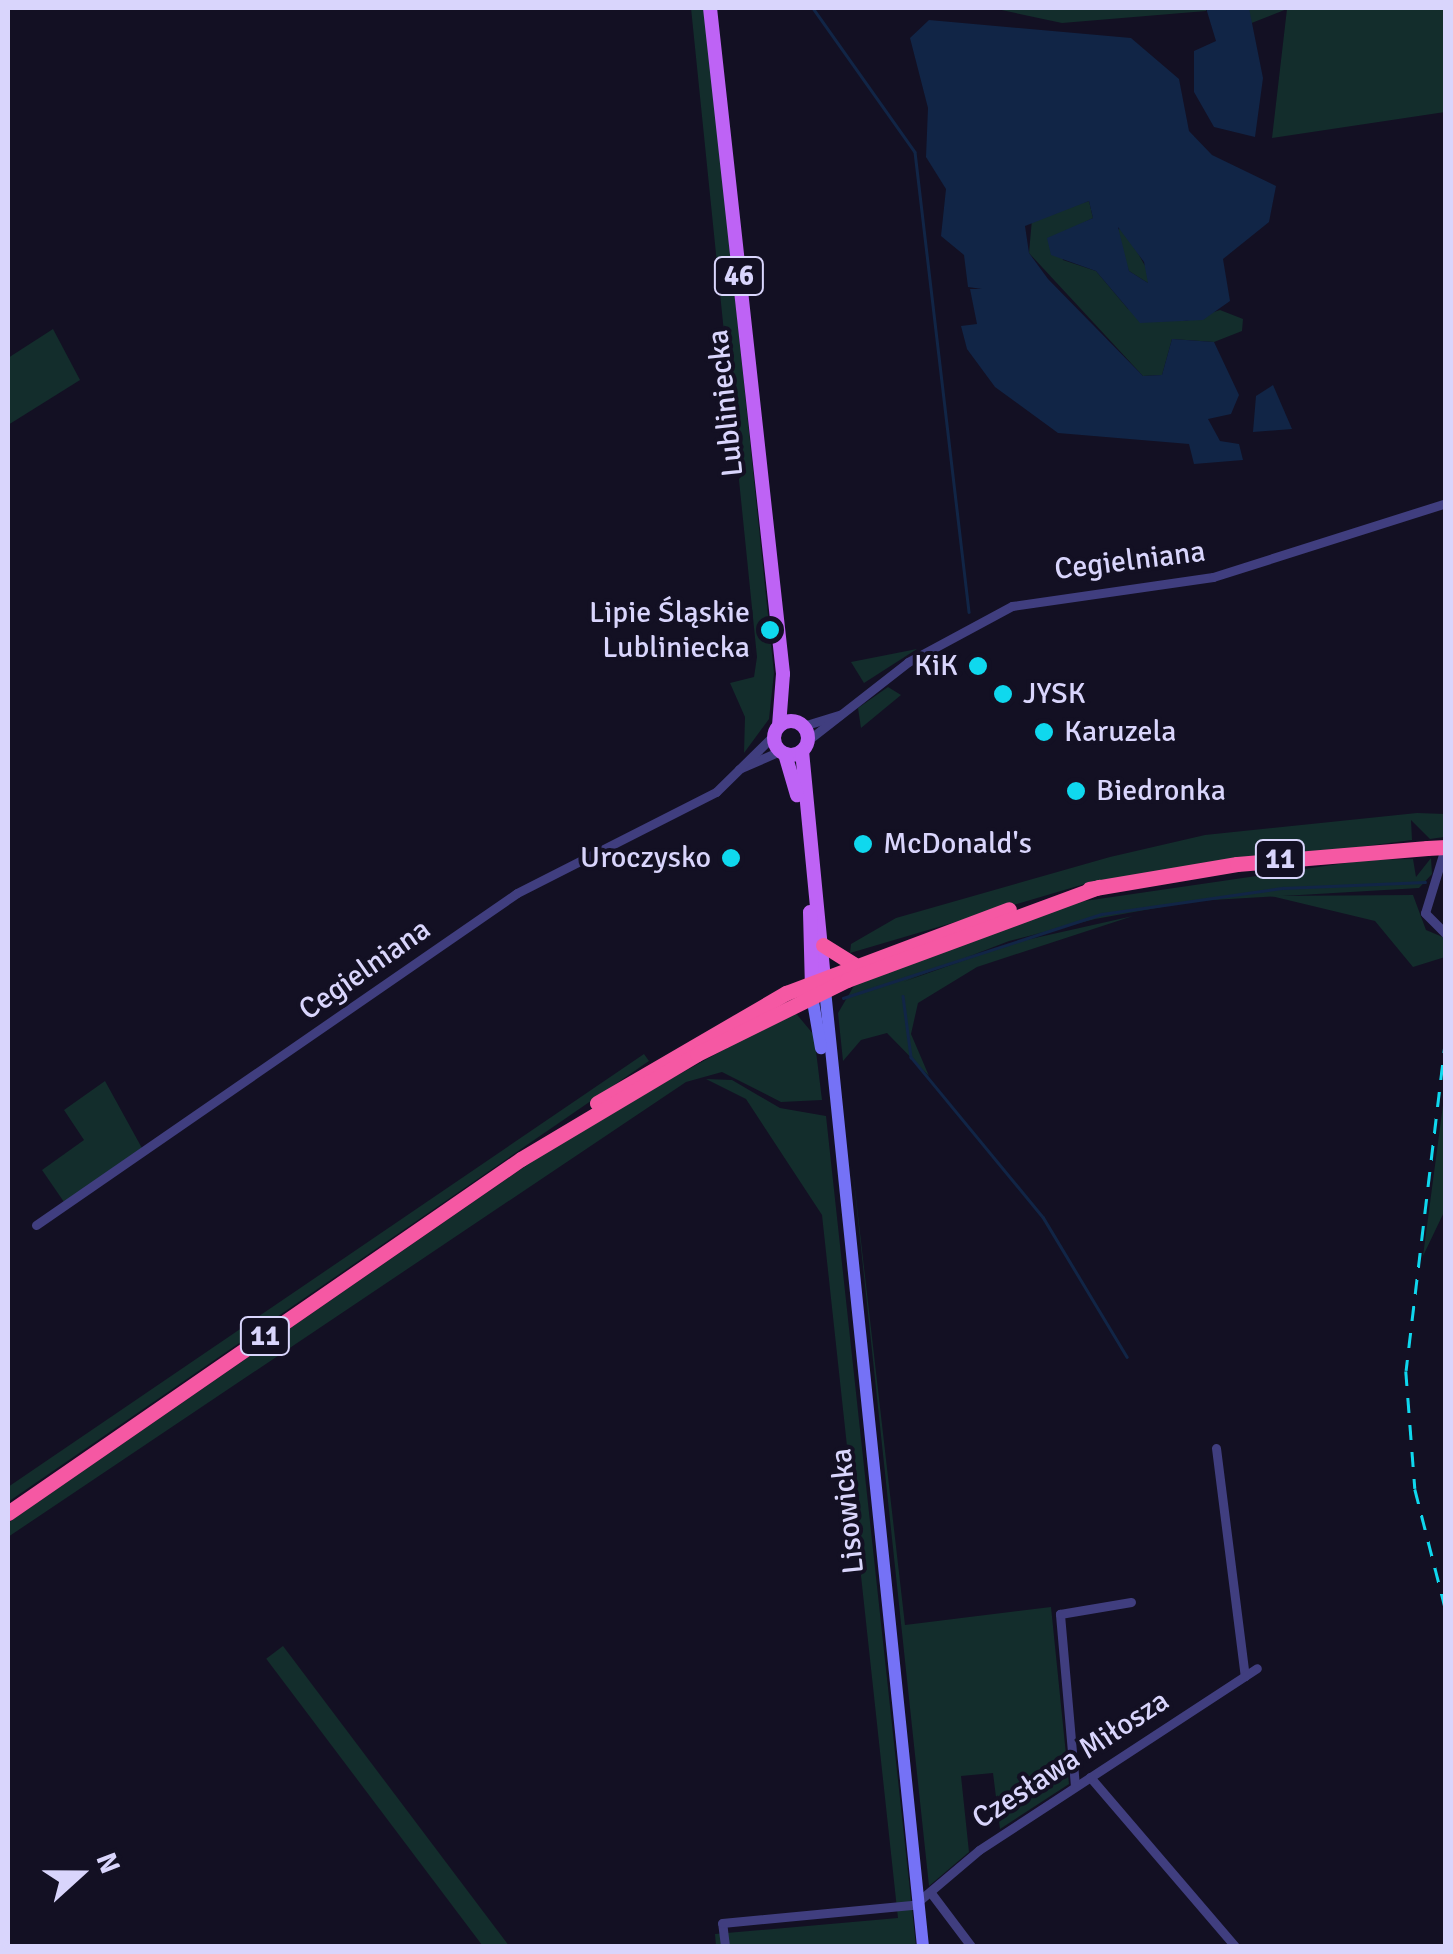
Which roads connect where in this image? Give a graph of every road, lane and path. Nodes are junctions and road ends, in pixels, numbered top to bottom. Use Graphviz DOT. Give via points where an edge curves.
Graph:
graph roads {
  1 [pos="710,8"];
  2 [pos="1446,503"];
  3 [pos="784,674"];
  4 [pos="843,714"];
  5 [pos="776,731"];
  6 [pos="803,735"];
  7 [pos="782,752"];
  8 [pos="733,774"];
  9 [pos="803,815"];
  10 [pos="1446,846"];
  11 [pos="811,886"];
  12 [pos="1099,888"];
  13 [pos="1446,934"];
  14 [pos="823,944"];
  15 [pos="853,964"];
  16 [pos="819,986"];
  17 [pos="36,1225"];
  18 [pos="1216,1448"];
  19 [pos="8,1512"];
  20 [pos="1130,1602"];
  21 [pos="1257,1668"];
  22 [pos="1245,1676"];
  23 [pos="1090,1777"];
  24 [pos="1075,1786"];
  25 [pos="931,1893"];
  26 [pos="918,1902"];
  27 [pos="725,1946"];
  28 [pos="923,1946"];
  29 [pos="971,1946"];
  30 [pos="1235,1946"];
  1 -- 3 [label="main road, Lubliniecka / 46"];
  2 -- 4 [label="street, Cegielniana" via="1213,577 1021,603 916,657"];
  3 -- 5 [label="main road, Lubliniecka / 46"];
  3 -- 6 [label="main road, Lubliniecka / 46"];
  4 -- 6 [label="street, Cegielniana"];
  4 -- 6 [label="street, Cegielniana"];
  5 -- 6 [label="main road"];
  5 -- 7 [label="main road, 46"];
  5 -- 8 [label="street, Cegielniana"];
  6 -- 7 [label="main road"];
  6 -- 9 [label="main road, Lisowicka / 46"];
  7 -- 8 [label="street, Cegielniana"];
  7 -- 9 [label="main road, Lisowicka / 46"];
  8 -- 17 [label="street, Cegielniana" via="699,802 516,894"];
  9 -- 11 [label="main road, Lisowicka / 46"];
  10 -- 12 [label="highway, 11, bridge"];
  10 -- 13 [label="street" via="1425,913"];
  11 -- 14 [label="main road, Lisowicka / 46"];
  11 -- 16 [label="main road, Lisowicka / 46"];
  12 -- 15 [label="highway, 11" via="957,924"];
  12 -- 16 [label="highway, 11"];
  14 -- 15 [label="highway"];
  14 -- 16 [label="main road, Lisowicka / 46"];
  15 -- 16 [label="highway, 11"];
  16 -- 19 [label="highway, 11" via="521,1159"];
  16 -- 26 [label="main road, Lisowicka"];
  18 -- 22 [label="street"];
  20 -- 24 [label="street" via="1060,1614"];
  21 -- 22 [label="street, Czesława Miłosza"];
  22 -- 23 [label="street, Czesława Miłosza"];
  23 -- 24 [label="street, Czesława Miłosza"];
  23 -- 30 [label="street"];
  24 -- 25 [label="street, Czesława Miłosza"];
  25 -- 26 [label="street, Czesława Miłosza"];
  25 -- 29 [label="street"];
  26 -- 27 [label="street" via="722,1923"];
  26 -- 28 [label="main road, Lisowicka"];
}
